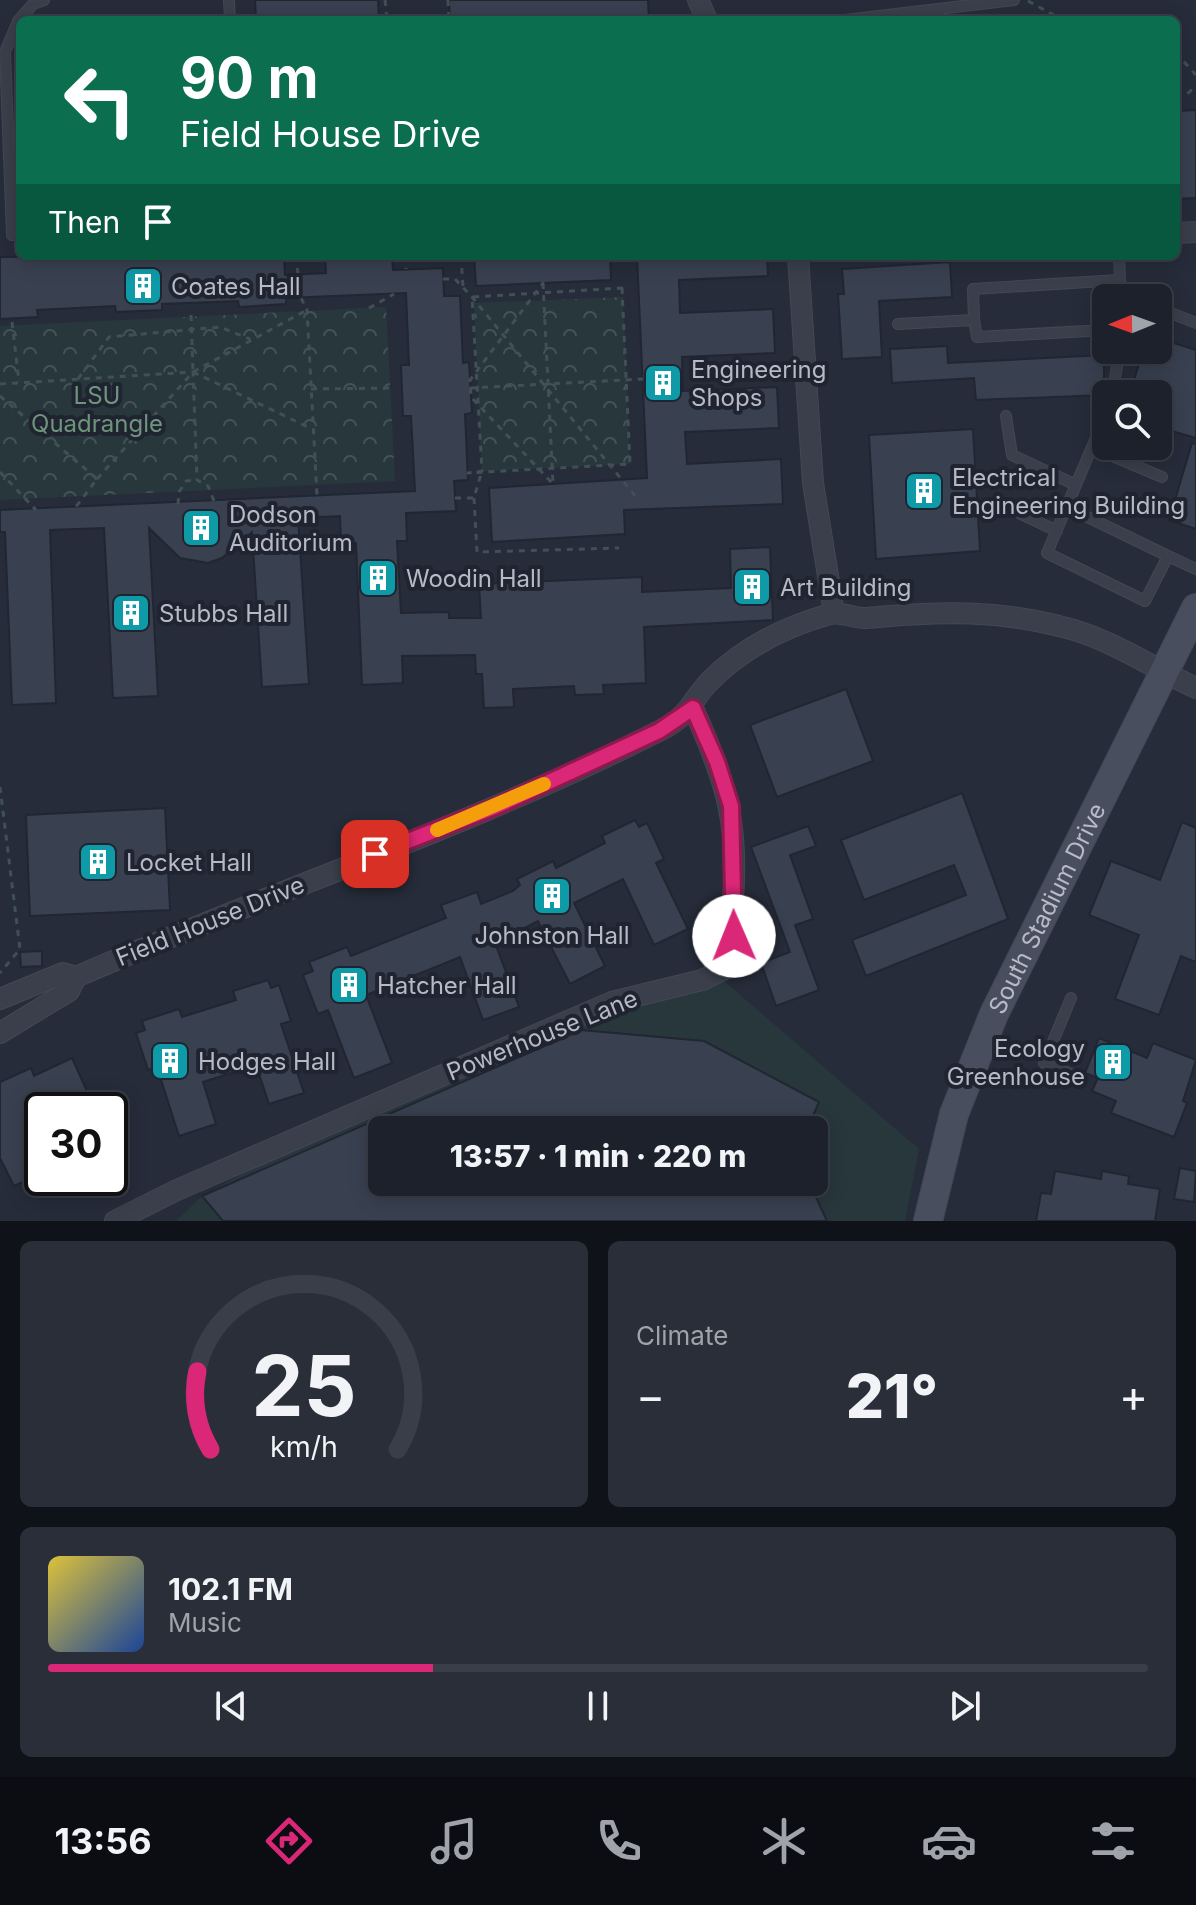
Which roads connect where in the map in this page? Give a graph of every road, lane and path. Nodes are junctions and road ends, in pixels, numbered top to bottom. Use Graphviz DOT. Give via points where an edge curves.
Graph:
graph roads {
  1 [pos="44,0"];
  2 [pos="919,0"];
  3 [pos="1014,0"];
  4 [pos="1027,0"];
  5 [pos="920,12"];
  6 [pos="22,16"];
  7 [pos="882,16"];
  8 [pos="1056,16"];
  9 [pos="16,26"];
  10 [pos="1180,57"];
  11 [pos="1196,75"];
  12 [pos="12,235"];
  13 [pos="296,260"];
  14 [pos="405,260"];
  15 [pos="461,260"];
  16 [pos="798,260"];
  17 [pos="1119,260"];
  18 [pos="406,269"];
  19 [pos="298,274"];
  20 [pos="443,279"];
  21 [pos="1120,280"];
  22 [pos="1121,284"];
  23 [pos="463,287"];
  24 [pos="535,293"];
  25 [pos="543,293"];
  26 [pos="394,294"];
  27 [pos="472,297"];
  28 [pos="301,298"];
  29 [pos="369,308"];
  30 [pos="307,310"];
  31 [pos="1172,314"];
  32 [pos="191,315"];
  33 [pos="974,320"];
  34 [pos="12,322"];
  35 [pos="1196,323"];
  36 [pos="898,324"];
  37 [pos="191,329"];
  38 [pos="1092,331"];
  39 [pos="504,335"];
  40 [pos="253,340"];
  41 [pos="193,372"];
  42 [pos="476,372"];
  43 [pos="78,379"];
  44 [pos="643,379"];
  45 [pos="626,380"];
  46 [pos="19,382"];
  47 [pos="0,384"];
  48 [pos="548,386"];
  49 [pos="391,388"];
  50 [pos="470,388"];
  51 [pos="477,388"];
  52 [pos="311,389"];
  53 [pos="0,396"];
  54 [pos="478,404"];
  55 [pos="1006,416"];
  56 [pos="313,430"];
  57 [pos="1092,450"];
  58 [pos="1122,460"];
  59 [pos="611,466"];
  60 [pos="540,469"];
  61 [pos="552,469"];
  62 [pos="0,472"];
  63 [pos="481,472"];
  64 [pos="1162,477"];
  65 [pos="97,479"];
  66 [pos="197,480"];
  67 [pos="1076,485"];
  68 [pos="317,495"];
  69 [pos="636,497"];
  70 [pos="455,498"];
  71 [pos="474,498"];
  72 [pos="214,501"];
  73 [pos="996,502"];
  74 [pos="178,504"];
  75 [pos="1067,507"];
  76 [pos="75,508"];
  77 [pos="36,510"];
  78 [pos="1057,531"];
  79 [pos="619,548"];
  80 [pos="1168,556"];
  81 [pos="1196,569"];
  82 [pos="1196,608"];
  83 [pos="834,613"];
  84 [pos="1166,674"];
  85 [pos="1196,688"];
  86 [pos="693,708"];
  87 [pos="0,787"];
  88 [pos="0,973"];
  89 [pos="76,977"];
  90 [pos="1071,998"];
  91 [pos="0,999"];
  92 [pos="0,1033"];
  93 [pos="1078,1077"];
  94 [pos="115,1221"];
  95 [pos="928,1221"];
  1 -- 6 [label="lane"];
  2 -- 5 [label="lane"];
  3 -- 5 [label="lane"];
  4 -- 8 [label="path"];
  5 -- 7 [label="lane"];
  9 -- 12 [label="lane" via="5,52"];
  10 -- 11 [label="path"];
  13 -- 19 [label="path"];
  14 -- 18 [label="path"];
  15 -- 23 [label="path"];
  16 -- 83 [label="street" via="813,483"];
  17 -- 21 [label="lane"];
  20 -- 23 [label="path" via="455,279"];
  21 -- 22 [label="lane"];
  21 -- 33 [label="lane" via="973,289"];
  23 -- 27 [label="path"];
  24 -- 25 [label="path"];
  24 -- 25 [label="path" via="543,283"];
  24 -- 27 [label="path"];
  24 -- 39 [label="path"];
  25 -- 45 [label="path" via="622,288"];
  25 -- 48 [label="path"];
  26 -- 29 [label="path"];
  27 -- 39 [label="path"];
  27 -- 42 [label="path"];
  28 -- 30 [label="path"];
  30 -- 40 [label="path"];
  30 -- 52 [label="path"];
  31 -- 35 [label="lane"];
  32 -- 37 [label="path"];
  33 -- 36 [label="lane"];
  33 -- 38 [label="lane" via="977,337"];
  34 -- 46 [label="path"];
  37 -- 40 [label="path" via="220,327"];
  37 -- 41 [label="path"];
  37 -- 43 [label="path" via="109,337"];
  39 -- 42 [label="path"];
  39 -- 48 [label="path"];
  40 -- 41 [label="path"];
  41 -- 43 [label="path"];
  41 -- 56 [label="path"];
  41 -- 65 [label="path"];
  41 -- 66 [label="path"];
  42 -- 50 [label="path"];
  42 -- 51 [label="path"];
  43 -- 46 [label="path"];
  44 -- 45 [label="path"];
  45 -- 48 [label="path"];
  45 -- 59 [label="path" via="630,464"];
  46 -- 47 [label="path"];
  48 -- 51 [label="path"];
  48 -- 59 [label="path"];
  48 -- 61 [label="path"];
  49 -- 52 [label="path"];
  50 -- 51 [label="path"];
  50 -- 54 [label="path"];
  51 -- 54 [label="path"];
  52 -- 56 [label="path"];
  53 -- 65 [label="path"];
  54 -- 60 [label="path"];
  54 -- 63 [label="path"];
  55 -- 67 [label="lane" via="1012,455"];
  56 -- 68 [label="path"];
  57 -- 67 [label="lane"];
  58 -- 64 [label="lane"];
  59 -- 61 [label="path"];
  59 -- 69 [label="path"];
  60 -- 61 [label="path"];
  60 -- 61 [label="path" via="553,484"];
  60 -- 63 [label="path"];
  62 -- 77 [label="path"];
  63 -- 71 [label="path"];
  65 -- 76 [label="path"];
  66 -- 72 [label="path" via="208,486"];
  66 -- 74 [label="path" via="186,481"];
  67 -- 75 [label="lane"];
  70 -- 71 [label="path"];
  71 -- 79 [label="path" via="477,552"];
  73 -- 78 [label="lane"];
  75 -- 78 [label="lane"];
  75 -- 80 [label="lane"];
  78 -- 80 [label="lane" via="1047,553 1145,601"];
  80 -- 81 [label="lane"];
  82 -- 84 [label="street, South Stadium Drive"];
  83 -- 84 [label="street" via="861,618 934,611 1008,615 1075,630"];
  83 -- 86 [label="street, Field House Drive" via="765,638 706,685"];
  84 -- 85 [label="street"];
  84 -- 95 [label="street, South Stadium Drive" via="994,1014 954,1114"];
  86 -- 89 [label="street, Field House Drive" via="659,731 497,806"];
  86 -- 94 [label="street, Powerhouse Lane" via="731,806 736,880 729,967 566,1021"];
  87 -- 88 [label="path" via="20,949"];
  89 -- 91 [label="street, Field House Drive" via="63,973"];
  89 -- 92 [label="street, Field House Drive" via="69,991"];
  90 -- 93 [label="lane" via="1044,1063"];
}
